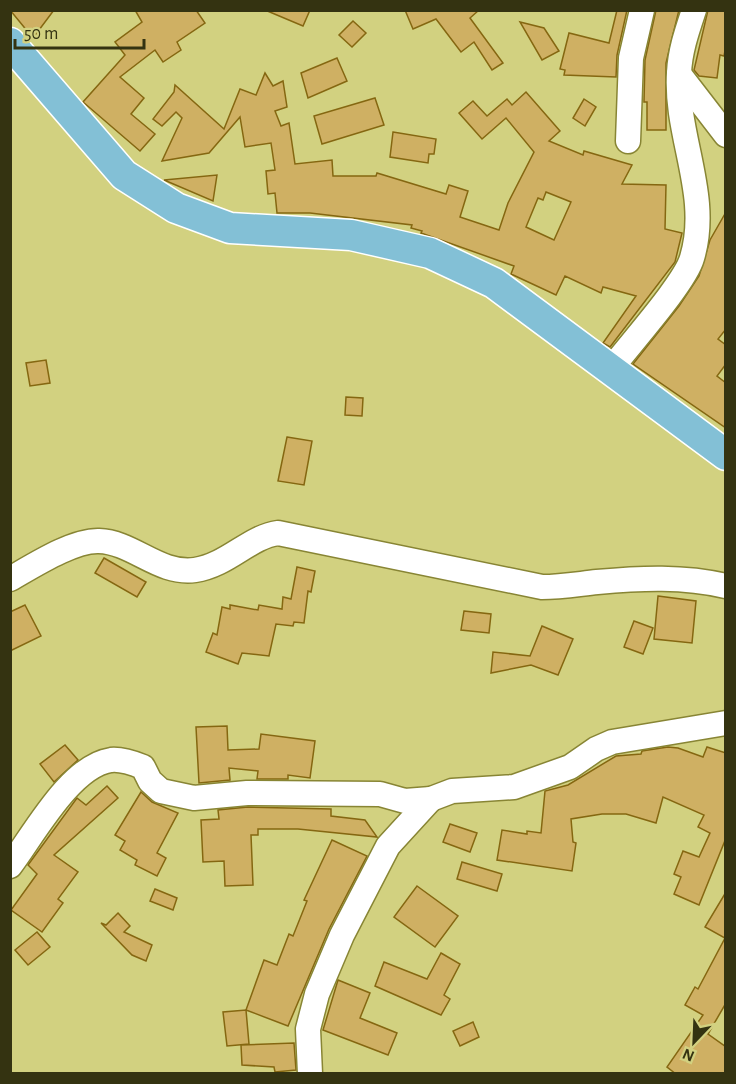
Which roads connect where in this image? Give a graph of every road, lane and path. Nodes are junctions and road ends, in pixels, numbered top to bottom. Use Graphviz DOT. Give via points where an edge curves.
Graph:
graph roads {
  1 [pos="642,10"];
  2 [pos="694,10"];
  3 [pos="10,43"];
  4 [pos="679,74"];
  5 [pos="726,135"];
  6 [pos="628,141"];
  7 [pos="611,369"];
  8 [pos="726,454"];
  9 [pos="10,579"];
  10 [pos="726,586"];
  11 [pos="726,723"];
  12 [pos="431,799"];
  13 [pos="10,866"];
  14 [pos="310,1074"];
  1 -- 6 [label="street" via="631,58"];
  2 -- 4 [label="street"];
  3 -- 7 [label="main road" via="124,175 176,208 230,228 351,235 430,253 494,283"];
  4 -- 5 [label="street"];
  4 -- 7 [label="street" via="699,227 692,261"];
  7 -- 8 [label="main road"];
  9 -- 10 [label="street" via="82,543 99,541 115,545 180,571 215,564 268,534 278,533 542,587 659,579 694,579"];
  11 -- 12 [label="street" via="612,742 570,767 514,787 452,792"];
  12 -- 13 [label="street" via="248,793 194,798 161,791 143,767 111,760 91,767 48,810"];
  12 -- 14 [label="street" via="388,846 342,935 317,994 308,1029"];
}
